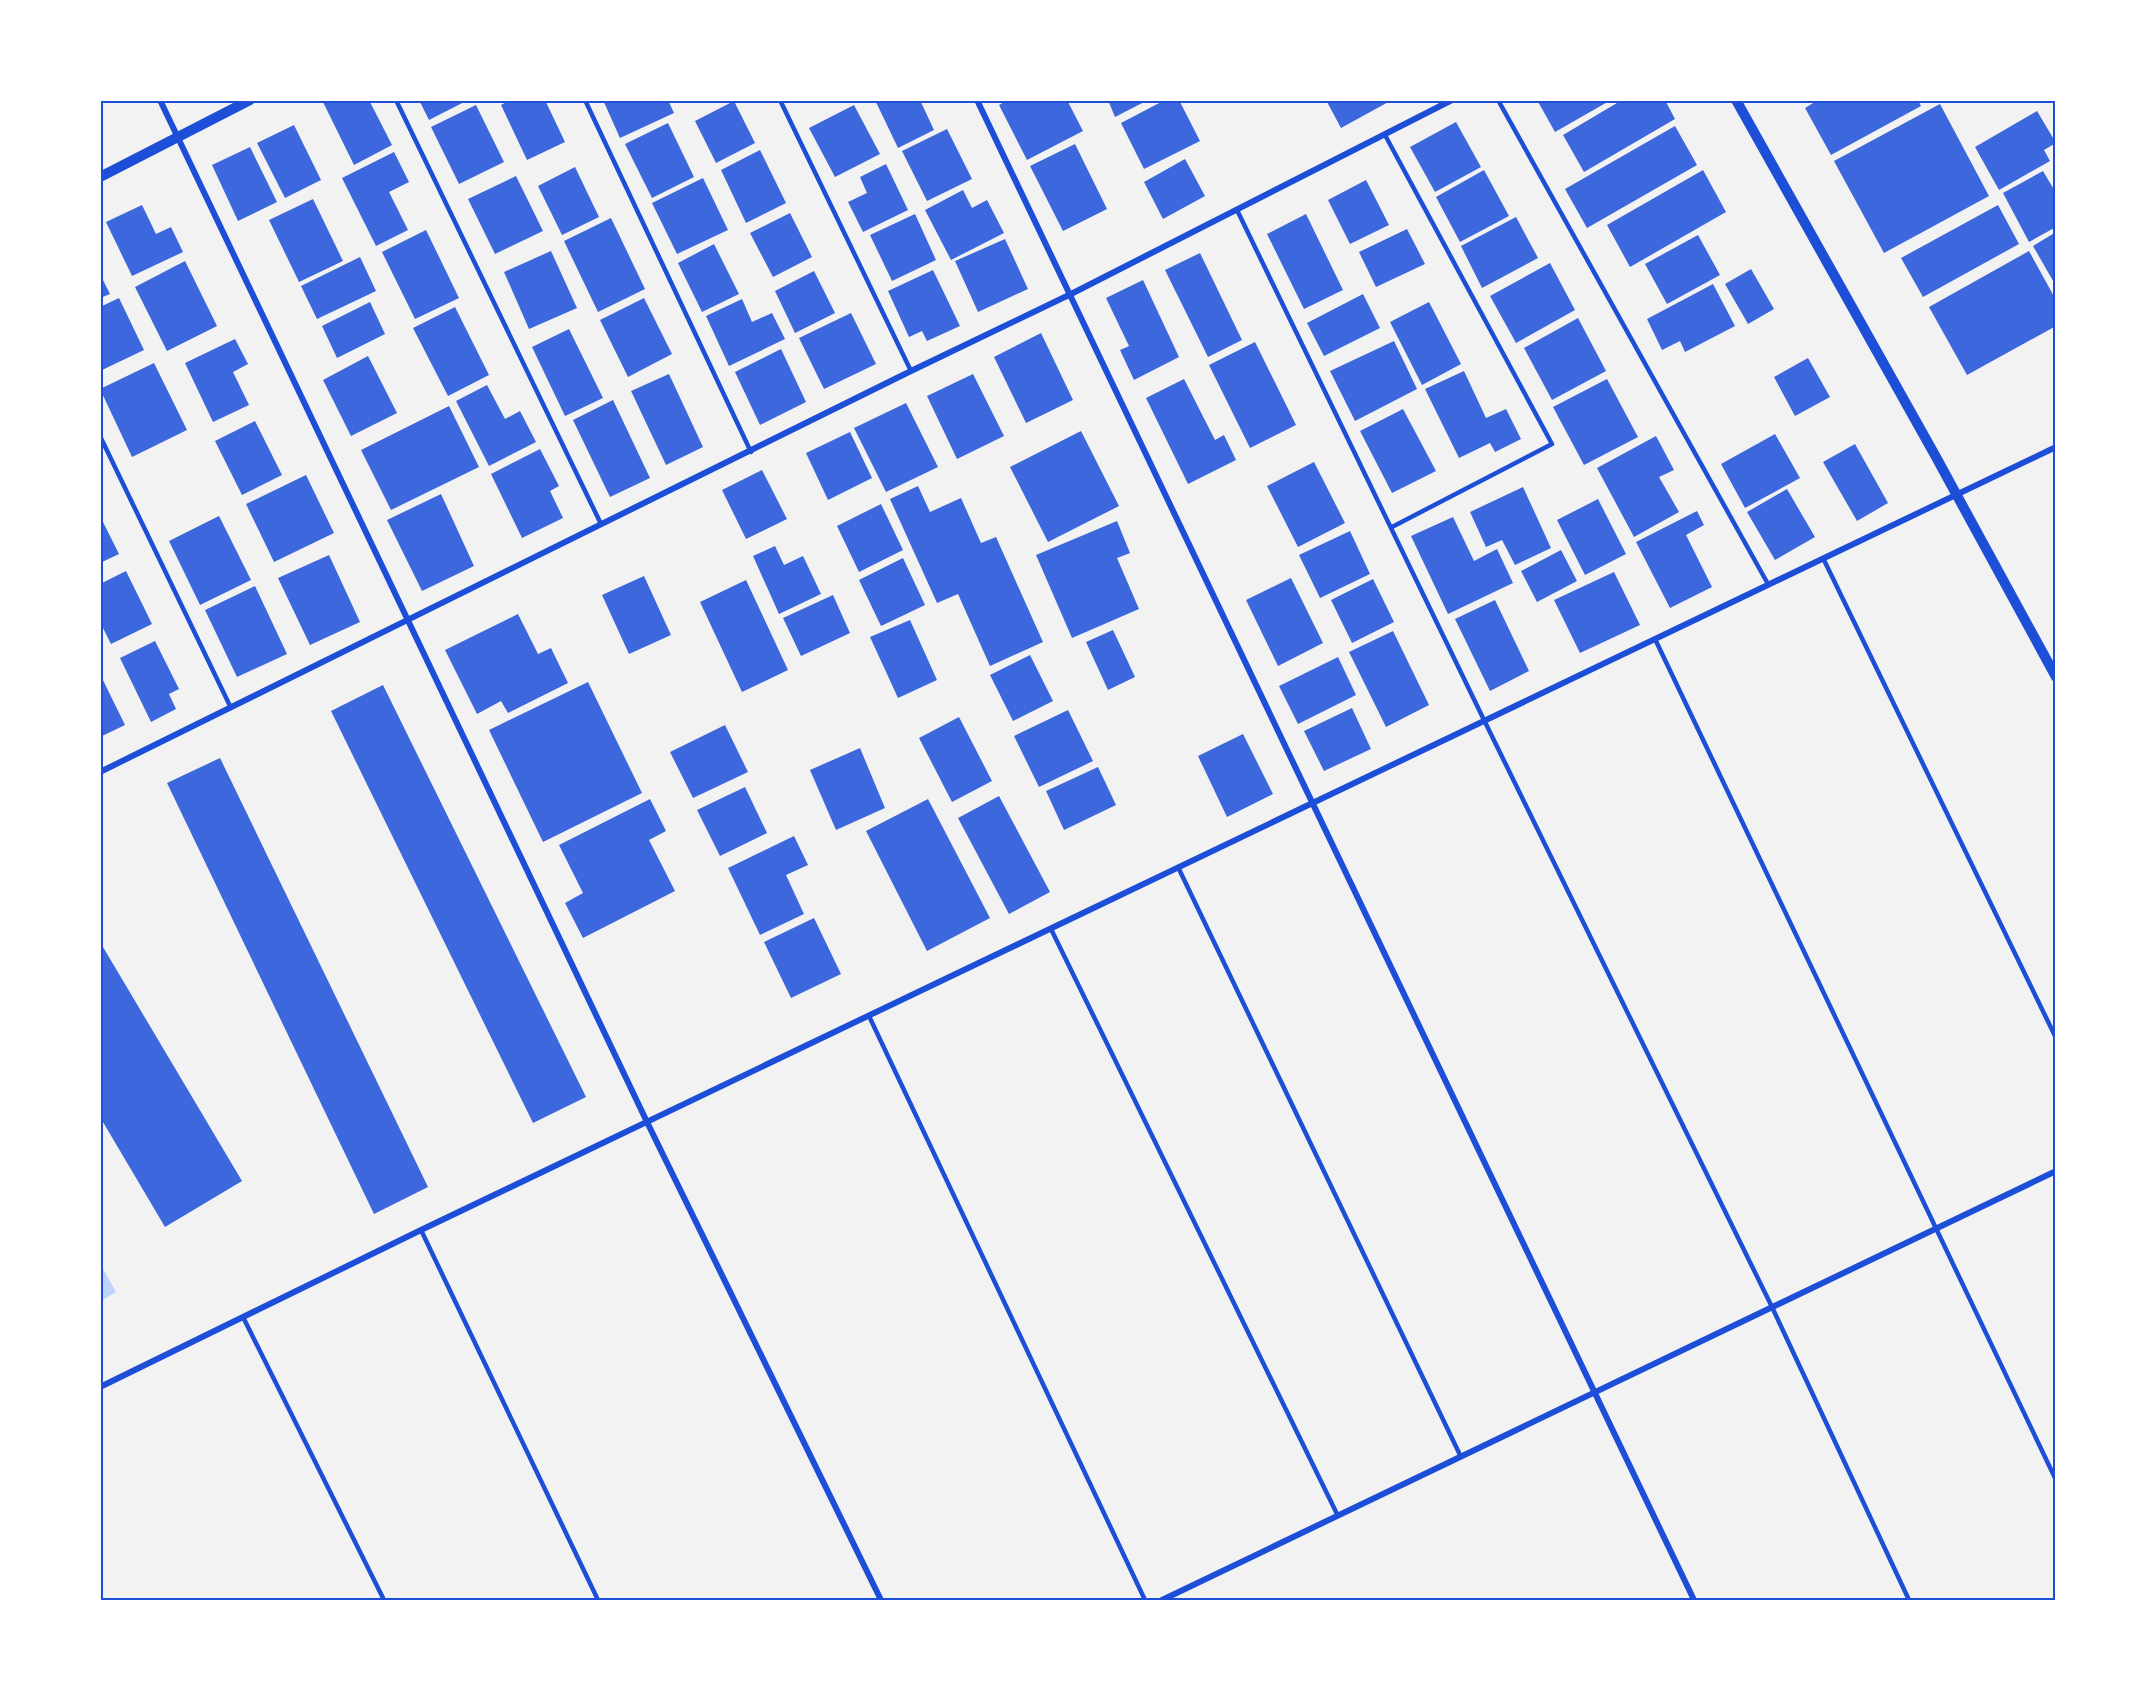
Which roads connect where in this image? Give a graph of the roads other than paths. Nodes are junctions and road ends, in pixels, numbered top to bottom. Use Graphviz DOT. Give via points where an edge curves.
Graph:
graph roads {
  1 [pos="160,100"];
  2 [pos="250,100"];
  3 [pos="396,100"];
  4 [pos="585,100"];
  5 [pos="780,100"];
  6 [pos="977,100"];
  7 [pos="1452,100"];
  8 [pos="1498,100"];
  9 [pos="1736,100"];
  10 [pos="1385,135"];
  11 [pos="177,137"];
  12 [pos="100,177"];
  13 [pos="1237,210"];
  14 [pos="1071,294"];
  15 [pos="911,371"];
  16 [pos="100,435"];
  17 [pos="2055,447"];
  18 [pos="751,452"];
  19 [pos="1957,494"];
  20 [pos="601,524"];
  21 [pos="1392,527"];
  22 [pos="1823,558"];
  23 [pos="1768,584"];
  24 [pos="407,621"];
  25 [pos="1655,639"];
  26 [pos="2055,677"];
  27 [pos="231,708"];
  28 [pos="1484,720"];
  29 [pos="100,772"];
  30 [pos="1313,804"];
  31 [pos="1178,867"];
  32 [pos="1051,929"];
  33 [pos="868,1016"];
  34 [pos="2055,1038"];
  35 [pos="647,1122"];
  36 [pos="2055,1171"];
  37 [pos="1936,1228"];
  38 [pos="422,1230"];
  39 [pos="1772,1308"];
  40 [pos="243,1317"];
  41 [pos="100,1387"];
  42 [pos="1593,1394"];
  43 [pos="1461,1457"];
  44 [pos="2055,1480"];
  45 [pos="1338,1516"];
  46 [pos="384,1600"];
  47 [pos="598,1600"];
  48 [pos="881,1600"];
  49 [pos="1144,1600"];
  50 [pos="1162,1600"];
  51 [pos="1694,1600"];
  52 [pos="1909,1600"];
  1 -- 11 [label="street"];
  2 -- 11 [label="street"];
  3 -- 20 [label="lane"];
  4 -- 18 [label="lane"];
  5 -- 15 [label="lane"];
  6 -- 14 [label="street"];
  7 -- 10 [label="street"];
  8 -- 23 [label="lane"];
  9 -- 19 [label="street"];
  10 -- 13 [label="street"];
  10 -- 21 [label="lane" via="1552,444"];
  11 -- 12 [label="street"];
  11 -- 24 [label="street"];
  13 -- 14 [label="street"];
  13 -- 21 [label="lane"];
  14 -- 15 [label="street"];
  14 -- 30 [label="street"];
  15 -- 18 [label="street"];
  16 -- 27 [label="lane"];
  17 -- 19 [label="street"];
  18 -- 20 [label="street"];
  19 -- 22 [label="street"];
  19 -- 26 [label="street"];
  20 -- 24 [label="street"];
  21 -- 28 [label="lane"];
  22 -- 23 [label="street"];
  22 -- 34 [label="lane"];
  23 -- 25 [label="street"];
  24 -- 27 [label="street"];
  24 -- 35 [label="street"];
  25 -- 28 [label="street"];
  25 -- 37 [label="lane"];
  27 -- 29 [label="street"];
  28 -- 30 [label="street"];
  28 -- 39 [label="lane"];
  30 -- 31 [label="street"];
  30 -- 42 [label="street"];
  31 -- 32 [label="street"];
  31 -- 43 [label="lane"];
  32 -- 33 [label="street"];
  32 -- 45 [label="lane"];
  33 -- 35 [label="street"];
  33 -- 49 [label="lane"];
  35 -- 38 [label="street"];
  35 -- 48 [label="street"];
  36 -- 37 [label="street"];
  37 -- 39 [label="street"];
  37 -- 44 [label="lane"];
  38 -- 40 [label="street"];
  38 -- 47 [label="lane"];
  39 -- 42 [label="street"];
  39 -- 52 [label="lane"];
  40 -- 41 [label="street"];
  40 -- 46 [label="lane"];
  42 -- 43 [label="street"];
  42 -- 51 [label="street"];
  43 -- 45 [label="street"];
  45 -- 50 [label="street"];
}
